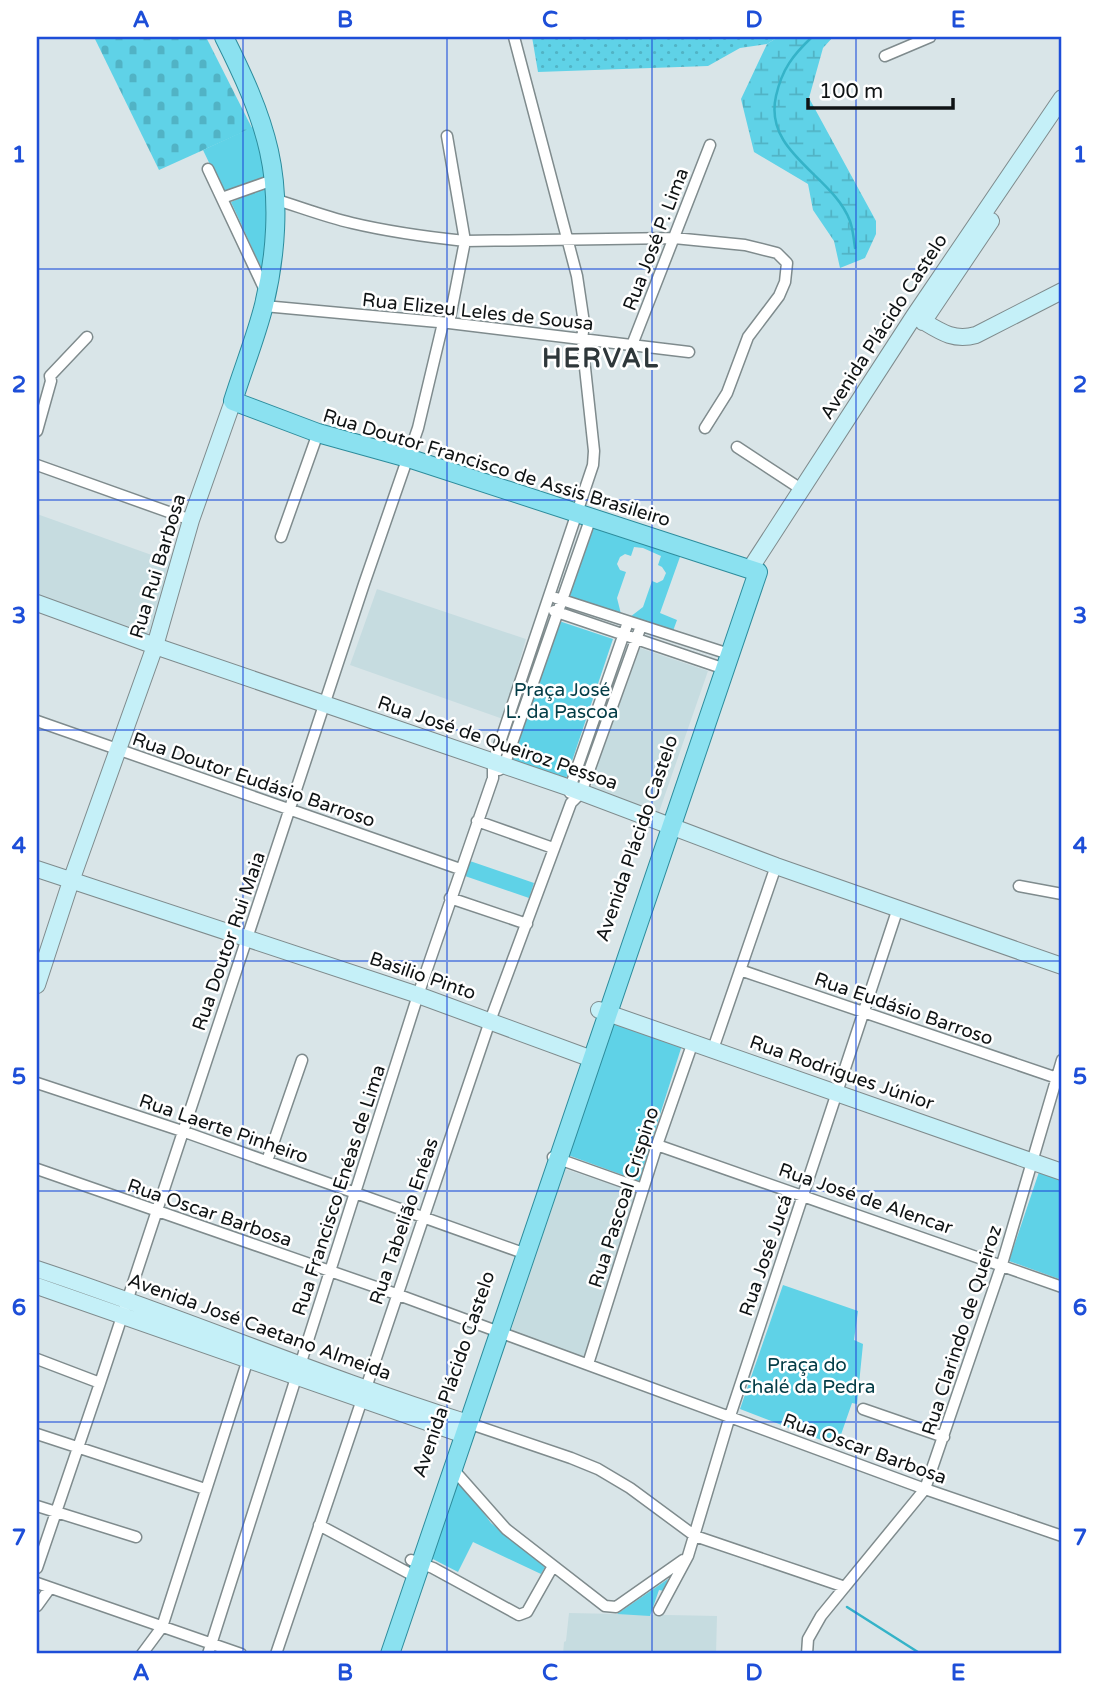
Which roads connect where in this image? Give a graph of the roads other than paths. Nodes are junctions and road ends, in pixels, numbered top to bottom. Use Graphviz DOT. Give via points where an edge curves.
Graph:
graph roads {
  1 [pos="224,37"];
  2 [pos="514,37"];
  3 [pos="930,37"];
  4 [pos="885,56"];
  5 [pos="1062,97"];
  6 [pos="1062,112"];
  7 [pos="447,136"];
  8 [pos="710,145"];
  9 [pos="208,169"];
  10 [pos="1020,170"];
  11 [pos="273,180"];
  12 [pos="222,198"];
  13 [pos="274,199"];
  14 [pos="674,238"];
  15 [pos="568,239"];
  16 [pos="465,241"];
  17 [pos="1062,292"];
  18 [pos="265,298"];
  19 [pos="919,319"];
  20 [pos="446,323"];
  21 [pos="87,337"];
  22 [pos="582,340"];
  23 [pos="632,345"];
  24 [pos="689,352"];
  25 [pos="37,371"];
  26 [pos="50,376"];
  27 [pos="233,401"];
  28 [pos="848,426"];
  29 [pos="705,428"];
  30 [pos="37,431"];
  31 [pos="318,433"];
  32 [pos="737,447"];
  33 [pos="408,458"];
  34 [pos="37,465"];
  35 [pos="801,489"];
  36 [pos="791,512"];
  37 [pos="584,514"];
  38 [pos="191,520"];
  39 [pos="281,537"];
  40 [pos="754,570"];
  41 [pos="548,596"];
  42 [pos="562,600"];
  43 [pos="37,603"];
  44 [pos="545,608"];
  45 [pos="558,613"];
  46 [pos="628,622"];
  47 [pos="641,626"];
  48 [pos="624,635"];
  49 [pos="636,640"];
  50 [pos="155,646"];
  51 [pos="723,660"];
  52 [pos="324,702"];
  53 [pos="37,721"];
  54 [pos="117,750"];
  55 [pos="496,769"];
  56 [pos="574,795"];
  57 [pos="291,808"];
  58 [pos="477,821"];
  59 [pos="667,824"];
  60 [pos="554,848"];
  61 [pos="776,866"];
  62 [pos="37,869"];
  63 [pos="460,869"];
  64 [pos="71,881"];
  65 [pos="1019,886"];
  66 [pos="1062,894"];
  67 [pos="450,898"];
  68 [pos="898,908"];
  69 [pos="527,924"];
  70 [pos="247,938"];
  71 [pos="1062,966"];
  72 [pos="740,970"];
  73 [pos="37,985"];
  74 [pos="418,995"];
  75 [pos="603,1011"];
  76 [pos="863,1013"];
  77 [pos="490,1021"];
  78 [pos="693,1042"];
  79 [pos="713,1049"];
  80 [pos="588,1058"];
  81 [pos="302,1060"];
  82 [pos="1062,1060"];
  83 [pos="1057,1078"];
  84 [pos="37,1083"];
  85 [pos="837,1093"];
  86 [pos="182,1131"];
  87 [pos="657,1145"];
  88 [pos="554,1158"];
  89 [pos="267,1161"];
  90 [pos="1033,1163"];
  91 [pos="37,1169"];
  92 [pos="1062,1172"];
  93 [pos="643,1189"];
  94 [pos="356,1193"];
  95 [pos="804,1195"];
  96 [pos="156,1211"];
  97 [pos="424,1217"];
  98 [pos="522,1252"];
  99 [pos="1002,1264"];
  100 [pos="37,1269"];
  101 [pos="330,1272"];
  102 [pos="37,1286"];
  103 [pos="1062,1287"];
  104 [pos="396,1294"];
  105 [pos="128,1299"];
  106 [pos="122,1317"];
  107 [pos="495,1330"];
  108 [pos="250,1353"];
  109 [pos="37,1359"];
  110 [pos="588,1364"];
  111 [pos="298,1370"];
  112 [pos="100,1383"];
  113 [pos="363,1394"];
  114 [pos="863,1409"];
  115 [pos="730,1416"];
  116 [pos="462,1428"];
  117 [pos="37,1434"];
  118 [pos="944,1437"];
  119 [pos="78,1448"];
  120 [pos="453,1469"];
  121 [pos="205,1489"];
  122 [pos="925,1489"];
  123 [pos="37,1506"];
  124 [pos="56,1513"];
  125 [pos="319,1525"];
  126 [pos="136,1536"];
  127 [pos="695,1536"];
  128 [pos="1062,1536"];
  129 [pos="688,1556"];
  130 [pos="553,1566"];
  131 [pos="37,1568"];
  132 [pos="413,1569"];
  133 [pos="37,1583"];
  134 [pos="845,1587"];
  135 [pos="50,1588"];
  136 [pos="37,1606"];
  137 [pos="659,1610"];
  138 [pos="162,1628"];
  139 [pos="392,1629"];
  140 [pos="209,1650"];
  141 [pos="142,1654"];
  142 [pos="241,1654"];
  143 [pos="276,1654"];
  144 [pos="378,1654"];
  145 [pos="390,1654"];
  146 [pos="807,1654"];
  1 -- 11 [label="main road, Rua Rui Barbosa" via="269,150"];
  2 -- 15 [label="street"];
  3 -- 4 [label="street"];
  5 -- 10 [label="main road, Avenida Plácido Castelo"];
  6 -- 10 [label="main road, Avenida Plácido Castelo"];
  7 -- 16 [label="street, Rua Doutor Rui Maia"];
  8 -- 14 [label="street, Rua José P. Lima"];
  9 -- 12 [label="street"];
  10 -- 19 [label="main road, Avenida Plácido Castelo"];
  11 -- 12 [label="street"];
  11 -- 13 [label="main road, Rua Rui Barbosa"];
  12 -- 18 [label="street"];
  13 -- 16 [label="street" via="349,222"];
  13 -- 18 [label="main road, Rua Rui Barbosa" via="275,239"];
  14 -- 15 [label="street"];
  14 -- 23 [label="street, Rua José P. Lima"];
  14 -- 29 [label="street" via="771,251 786,263 779,296 748,337 727,393"];
  15 -- 16 [label="street"];
  15 -- 22 [label="street" via="584,323"];
  16 -- 20 [label="street, Rua Doutor Rui Maia"];
  17 -- 19 [label="main road" via="962,339"];
  18 -- 20 [label="street, Rua Elizeu Leles de Sousa"];
  18 -- 27 [label="main road, Rua Rui Barbosa"];
  19 -- 28 [label="main road, Avenida Plácido Castelo"];
  20 -- 22 [label="street, Rua Elizeu Leles de Sousa"];
  20 -- 33 [label="street, Rua Doutor Rui Maia"];
  21 -- 26 [label="street"];
  22 -- 23 [label="street, Rua Elizeu Leles de Sousa"];
  22 -- 37 [label="street" via="594,451"];
  23 -- 24 [label="street, Rua Elizeu Leles de Sousa"];
  25 -- 26 [label="street"];
  26 -- 30 [label="street"];
  27 -- 31 [label="main road, Rua Doutor Francisco de Assis Brasileiro"];
  27 -- 38 [label="main road, Rua Rui Barbosa"];
  28 -- 35 [label="main road, Avenida Plácido Castelo"];
  28 -- 36 [label="main road, Avenida Plácido Castelo"];
  31 -- 33 [label="main road, Rua Doutor Francisco de Assis Brasileiro"];
  31 -- 39 [label="street"];
  32 -- 35 [label="street"];
  33 -- 37 [label="main road, Rua Doutor Francisco de Assis Brasileiro"];
  33 -- 52 [label="street, Rua Doutor Rui Maia"];
  34 -- 38 [label="street"];
  35 -- 36 [label="main road, Avenida Plácido Castelo"];
  36 -- 40 [label="main road, Avenida Plácido Castelo"];
  37 -- 40 [label="main road, Rua Doutor Francisco de Assis Brasileiro"];
  37 -- 41 [label="street"];
  37 -- 42 [label="street"];
  38 -- 50 [label="main road, Rua Rui Barbosa"];
  40 -- 51 [label="main road, Avenida Plácido Castelo"];
  41 -- 42 [label="street"];
  41 -- 44 [label="street"];
  42 -- 45 [label="street"];
  42 -- 46 [label="street"];
  43 -- 50 [label="main road, Rua José de Queiroz Pessoa"];
  44 -- 45 [label="street"];
  44 -- 55 [label="street"];
  45 -- 48 [label="street"];
  45 -- 55 [label="street"];
  46 -- 47 [label="street"];
  46 -- 48 [label="street"];
  47 -- 49 [label="street"];
  47 -- 51 [label="street"];
  48 -- 49 [label="street"];
  48 -- 56 [label="street"];
  49 -- 51 [label="street"];
  49 -- 56 [label="street"];
  50 -- 52 [label="main road, Rua José de Queiroz Pessoa"];
  50 -- 54 [label="main road, Rua Rui Barbosa"];
  51 -- 59 [label="main road, Avenida Plácido Castelo"];
  52 -- 55 [label="main road, Rua José de Queiroz Pessoa"];
  52 -- 57 [label="street, Rua Doutor Rui Maia"];
  53 -- 54 [label="street, Rua Doutor Eudásio Barroso"];
  54 -- 57 [label="street, Rua Doutor Eudásio Barroso"];
  54 -- 64 [label="main road, Rua Rui Barbosa"];
  55 -- 56 [label="main road, Rua José de Queiroz Pessoa"];
  55 -- 58 [label="street, Rua Francisco Enéas de Lima"];
  56 -- 59 [label="main road, Rua José de Queiroz Pessoa"];
  56 -- 60 [label="street, Rua Tabelião Enéas"];
  57 -- 63 [label="street, Rua Doutor Eudásio Barroso"];
  57 -- 70 [label="street, Rua Doutor Rui Maia"];
  58 -- 60 [label="street"];
  58 -- 63 [label="street, Rua Francisco Enéas de Lima"];
  59 -- 61 [label="main road, Rua José de Queiroz Pessoa"];
  59 -- 75 [label="main road, Avenida Plácido Castelo"];
  60 -- 69 [label="street, Rua Tabelião Enéas"];
  61 -- 68 [label="main road, Rua José de Queiroz Pessoa"];
  61 -- 72 [label="street"];
  62 -- 64 [label="main road, Basilio Pinto"];
  63 -- 67 [label="street, Rua Francisco Enéas de Lima"];
  64 -- 70 [label="main road, Basilio Pinto"];
  64 -- 73 [label="main road, Rua Rui Barbosa"];
  65 -- 66 [label="street"];
  67 -- 69 [label="street"];
  67 -- 74 [label="street, Rua Francisco Enéas de Lima"];
  68 -- 71 [label="main road, Rua José de Queiroz Pessoa"];
  68 -- 76 [label="street, Rua José Jucá"];
  69 -- 77 [label="street, Rua Tabelião Enéas"];
  70 -- 74 [label="main road, Basilio Pinto"];
  70 -- 86 [label="street, Rua Doutor Rui Maia"];
  72 -- 76 [label="street, Rua Eudásio Barroso"];
  72 -- 79 [label="street"];
  74 -- 77 [label="main road, Basilio Pinto"];
  74 -- 94 [label="street, Rua Francisco Enéas de Lima"];
  75 -- 78 [label="main road, Rua Rodrigues Júnior"];
  75 -- 80 [label="main road, Avenida Plácido Castelo"];
  76 -- 83 [label="street, Rua Eudásio Barroso"];
  76 -- 85 [label="street, Rua José Jucá"];
  77 -- 80 [label="main road, Basilio Pinto"];
  77 -- 97 [label="street, Rua Tabelião Enéas"];
  78 -- 79 [label="main road, Rua Rodrigues Júnior"];
  78 -- 87 [label="street, Rua Pascoal Crispino"];
  79 -- 85 [label="main road, Rua Rodrigues Júnior"];
  80 -- 88 [label="main road, Avenida Plácido Castelo"];
  81 -- 89 [label="street"];
  82 -- 83 [label="street, Rua Clarindo de Queiroz"];
  83 -- 90 [label="street, Rua Clarindo de Queiroz"];
  84 -- 86 [label="street, Rua Laerte Pinheiro"];
  85 -- 90 [label="main road, Rua Rodrigues Júnior"];
  85 -- 95 [label="street, Rua José Jucá"];
  86 -- 89 [label="street, Rua Laerte Pinheiro"];
  86 -- 96 [label="street, Rua Doutor Rui Maia"];
  87 -- 93 [label="street, Rua Pascoal Crispino"];
  87 -- 95 [label="street, Rua José de Alencar"];
  88 -- 93 [label="street"];
  88 -- 98 [label="main road, Avenida Plácido Castelo"];
  89 -- 94 [label="street, Rua Laerte Pinheiro"];
  90 -- 92 [label="main road, Rua Rodrigues Júnior"];
  90 -- 99 [label="street, Rua Clarindo de Queiroz"];
  91 -- 96 [label="street, Rua Oscar Barbosa"];
  93 -- 110 [label="street, Rua Pascoal Crispino"];
  94 -- 97 [label="street, Rua Laerte Pinheiro"];
  94 -- 101 [label="street, Rua Francisco Enéas de Lima"];
  95 -- 99 [label="street, Rua José de Alencar"];
  95 -- 115 [label="street, Rua José Jucá"];
  96 -- 101 [label="street, Rua Oscar Barbosa"];
  96 -- 105 [label="street, Rua Doutor Rui Maia"];
  97 -- 98 [label="street, Rua Laerte Pinheiro"];
  97 -- 104 [label="street, Rua Tabelião Enéas"];
  98 -- 107 [label="main road, Avenida Plácido Castelo"];
  99 -- 103 [label="street, Rua José de Alencar"];
  99 -- 118 [label="street, Rua Clarindo de Queiroz"];
  100 -- 105 [label="main road, Avenida José Caetano Almeida"];
  101 -- 104 [label="street, Rua Oscar Barbosa"];
  101 -- 111 [label="street, Rua Francisco Enéas de Lima"];
  102 -- 106 [label="main road, Avenida José Caetano Almeida"];
  104 -- 107 [label="street, Rua Oscar Barbosa"];
  104 -- 113 [label="street, Rua Tabelião Enéas"];
  105 -- 106 [label="street, Rua Doutor Rui Maia"];
  105 -- 108 [label="main road, Avenida José Caetano Almeida"];
  106 -- 108 [label="main road, Avenida José Caetano Almeida"];
  106 -- 112 [label="street, Rua Doutor Rui Maia"];
  107 -- 110 [label="street, Rua Oscar Barbosa"];
  107 -- 116 [label="main road, Avenida Plácido Castelo"];
  108 -- 111 [label="main road, Avenida José Caetano Almeida"];
  108 -- 121 [label="street"];
  109 -- 112 [label="street"];
  110 -- 115 [label="street, Rua Oscar Barbosa"];
  111 -- 113 [label="main road, Avenida José Caetano Almeida"];
  111 -- 140 [label="street, Rua Francisco Enéas de Lima"];
  112 -- 119 [label="street, Rua Doutor Rui Maia"];
  113 -- 116 [label="main road, Avenida José Caetano Almeida"];
  113 -- 125 [label="street, Rua Tabelião Enéas"];
  114 -- 118 [label="street"];
  115 -- 122 [label="street, Rua Oscar Barbosa"];
  115 -- 127 [label="street, Rua José Jucá"];
  116 -- 120 [label="main road, Avenida Plácido Castelo"];
  116 -- 127 [label="street" via="598,1469"];
  116 -- 132 [label="main road, Avenida Plácido Castelo"];
  117 -- 119 [label="street"];
  118 -- 122 [label="street, Rua Clarindo de Queiroz"];
  119 -- 121 [label="street"];
  119 -- 124 [label="street, Rua Doutor Rui Maia"];
  120 -- 130 [label="street" via="499,1523"];
  120 -- 132 [label="main road, Avenida Plácido Castelo"];
  121 -- 138 [label="street"];
  122 -- 128 [label="street, Rua Oscar Barbosa"];
  122 -- 134 [label="street, Rua Clarindo de Queiroz"];
  123 -- 124 [label="street"];
  124 -- 126 [label="street"];
  124 -- 131 [label="street, Rua Doutor Rui Maia"];
  125 -- 132 [label="street"];
  125 -- 143 [label="street, Rua Tabelião Enéas"];
  127 -- 129 [label="street, Rua José Jucá"];
  127 -- 134 [label="street"];
  129 -- 130 [label="street" via="611,1608"];
  129 -- 137 [label="street, Rua José Jucá"];
  130 -- 132 [label="street" via="527,1612 519,1615"];
  132 -- 139 [label="main road, Avenida Plácido Castelo"];
  133 -- 135 [label="street"];
  134 -- 146 [label="street, Rua Clarindo de Queiroz" via="812,1627"];
  135 -- 136 [label="street"];
  135 -- 138 [label="street"];
  138 -- 140 [label="street"];
  138 -- 141 [label="street"];
  139 -- 144 [label="main road, Avenida Plácido Castelo"];
  139 -- 145 [label="main road, Avenida Plácido Castelo"];
  140 -- 142 [label="street"];
}
